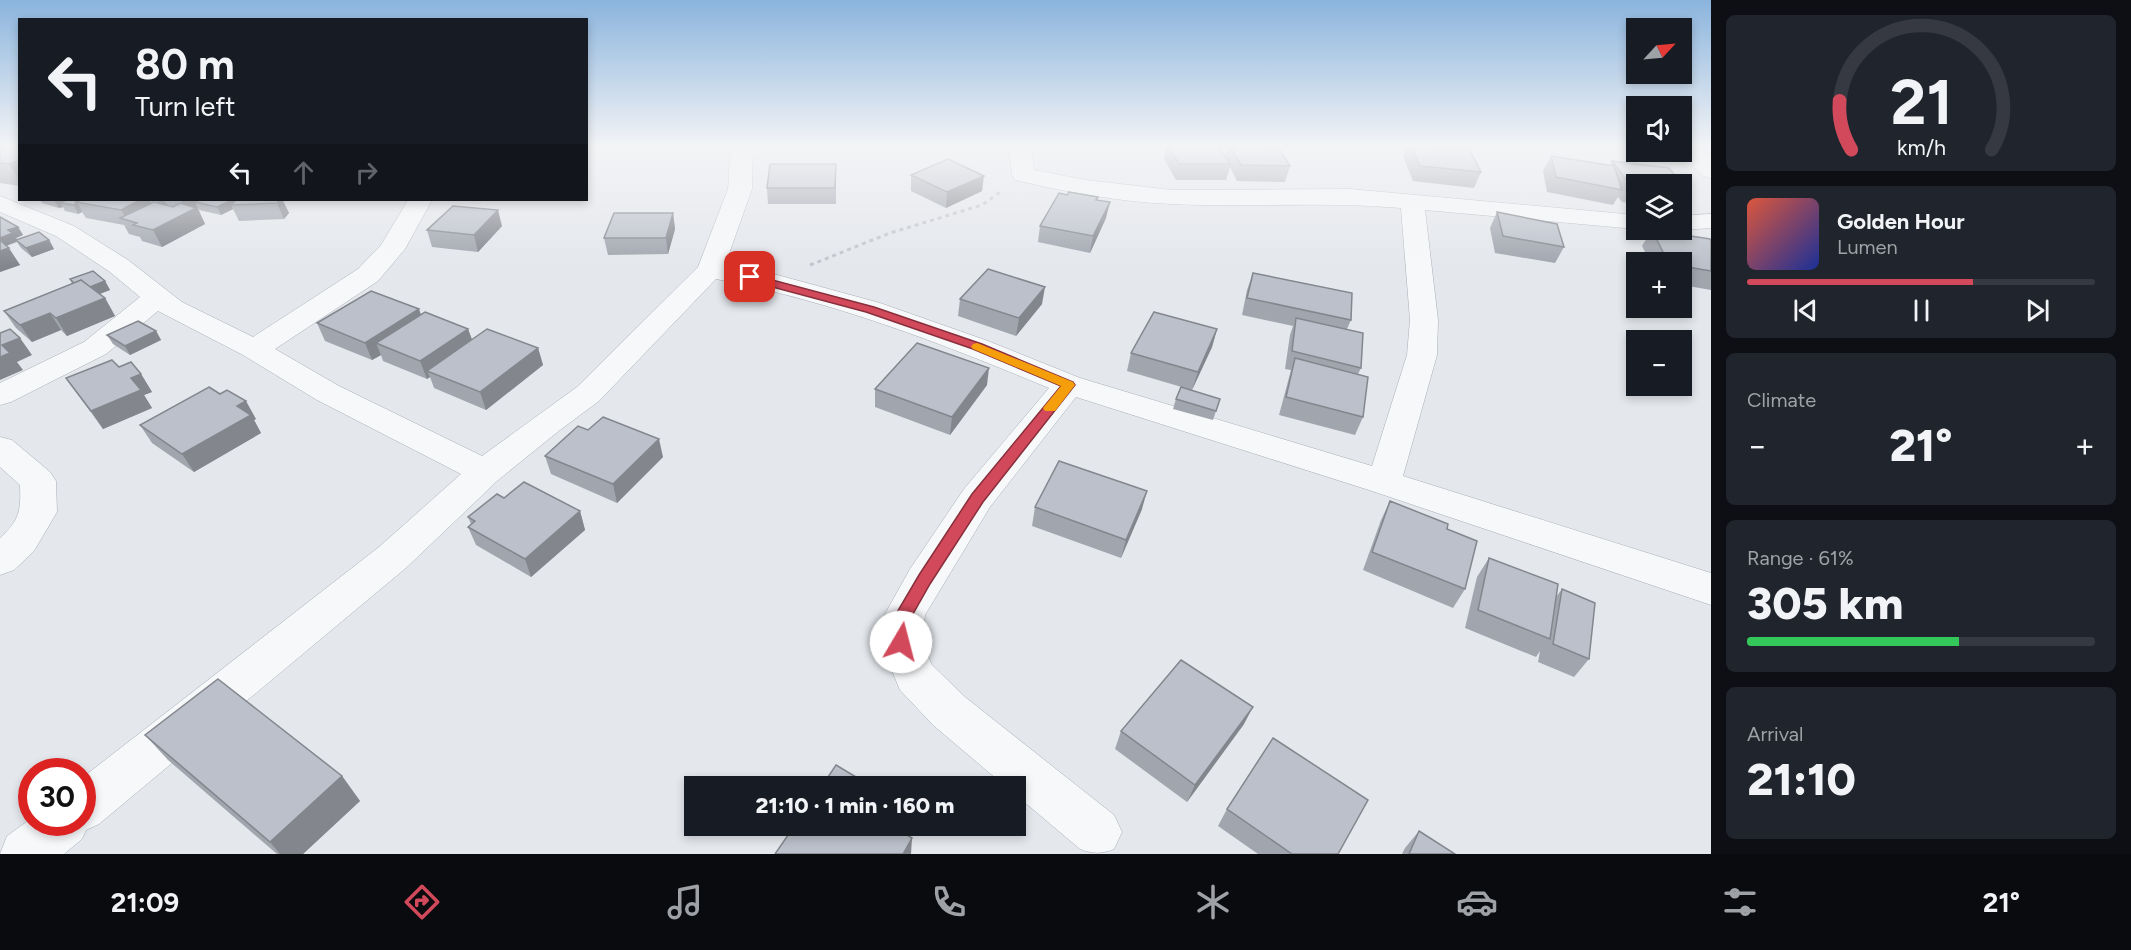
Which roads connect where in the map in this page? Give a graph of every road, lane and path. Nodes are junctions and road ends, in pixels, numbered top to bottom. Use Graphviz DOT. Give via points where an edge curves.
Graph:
graph roads {
  1 [pos="740,186"];
  2 [pos="1008,186"];
  3 [pos="1076,186"];
  4 [pos="419,201"];
  5 [pos="1412,202"];
  6 [pos="6,210"];
  7 [pos="1711,220"];
  8 [pos="1626,221"];
  9 [pos="1692,223"];
  10 [pos="710,270"];
  11 [pos="770,281"];
  12 [pos="157,297"];
  13 [pos="254,349"];
  14 [pos="1069,385"];
  15 [pos="0,395"];
  16 [pos="0,448"];
  17 [pos="485,472"];
  18 [pos="1384,482"];
  19 [pos="0,560"];
  20 [pos="1711,589"];
  21 [pos="96,797"];
  22 [pos="1097,832"];
  23 [pos="48,836"];
  24 [pos="25,854"];
  1 -- 10 [label="street"];
  2 -- 11 [label="path" via="982,205 890,233"];
  3 -- 5 [label="street" via="1172,197 1350,196"];
  4 -- 13 [label="street" via="392,249 368,274"];
  5 -- 8 [label="street"];
  5 -- 18 [label="street" via="1424,320 1422,354"];
  6 -- 12 [label="street" via="65,231 119,266"];
  7 -- 9 [label="street"];
  10 -- 11 [label="street"];
  10 -- 17 [label="street" via="588,394"];
  11 -- 14 [label="street" via="870,309"];
  12 -- 13 [label="street"];
  12 -- 15 [label="street" via="95,348"];
  13 -- 17 [label="street" via="328,393"];
  14 -- 18 [label="street"];
  14 -- 22 [label="street" via="977,498 904,614 901,642 915,677 948,711"];
  16 -- 19 [label="street" via="38,481 39,512 21,541"];
  17 -- 21 [label="street" via="393,557"];
  18 -- 20 [label="street"];
  23 -- 24 [label="street"];
}
